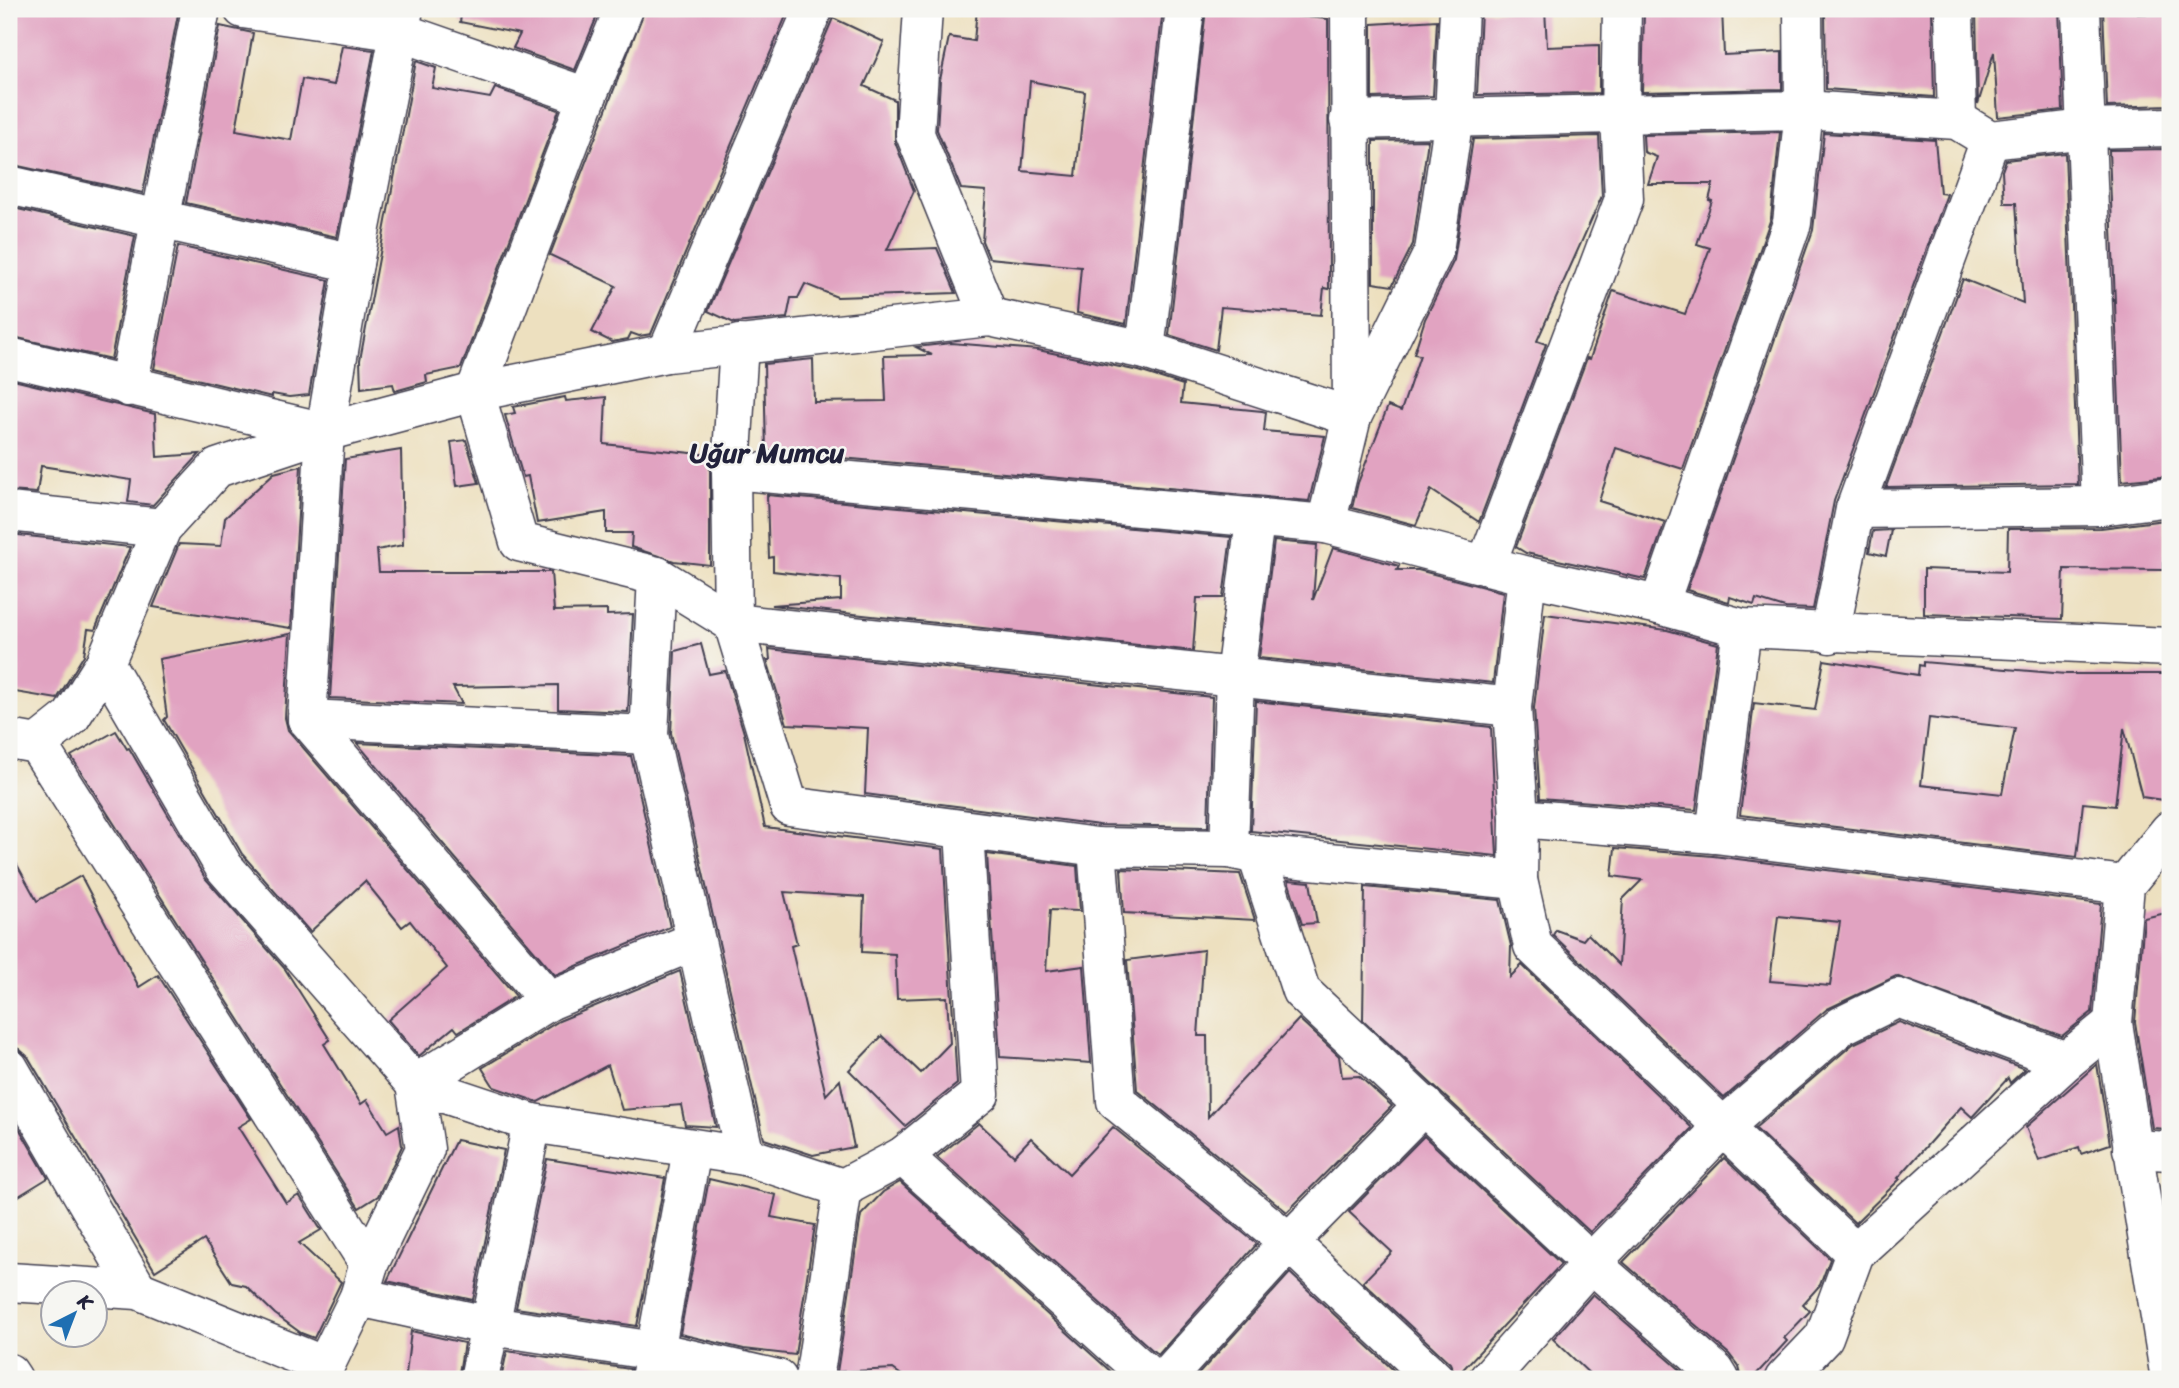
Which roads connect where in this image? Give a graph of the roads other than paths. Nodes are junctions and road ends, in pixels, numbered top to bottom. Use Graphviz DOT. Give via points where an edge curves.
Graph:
graph roads {
  1 [pos="201,9"];
  2 [pos="243,9"];
  3 [pos="624,9"];
  4 [pos="813,9"];
  5 [pos="1185,9"];
  6 [pos="1350,9"];
  7 [pos="1459,9"];
  8 [pos="1622,9"];
  9 [pos="1803,9"];
  10 [pos="1954,9"];
  11 [pos="2081,9"];
  12 [pos="915,11"];
  13 [pos="402,20"];
  14 [pos="587,97"];
  15 [pos="1804,110"];
  16 [pos="1620,116"];
  17 [pos="1454,117"];
  18 [pos="1349,120"];
  19 [pos="1957,120"];
  20 [pos="2170,127"];
  21 [pos="2086,129"];
  22 [pos="1990,140"];
  23 [pos="9,185"];
  24 [pos="162,218"];
  25 [pos="354,263"];
  26 [pos="989,317"];
  27 [pos="739,344"];
  28 [pos="1146,350"];
  29 [pos="667,353"];
  30 [pos="9,357"];
  31 [pos="128,387"];
  32 [pos="475,392"];
  33 [pos="1352,417"];
  34 [pos="325,432"];
  35 [pos="731,470"];
  36 [pos="2170,497"];
  37 [pos="2101,506"];
  38 [pos="1855,509"];
  39 [pos="9,512"];
  40 [pos="1255,520"];
  41 [pos="1326,524"];
  42 [pos="162,528"];
  43 [pos="1486,565"];
  44 [pos="657,576"];
  45 [pos="1528,576"];
  46 [pos="1659,604"];
  47 [pos="733,623"];
  48 [pos="1742,628"];
  49 [pos="1830,634"];
  50 [pos="2170,647"];
  51 [pos="105,663"];
  52 [pos="1235,676"];
  53 [pos="1512,707"];
  54 [pos="307,719"];
  55 [pos="649,735"];
  56 [pos="23,741"];
  57 [pos="1520,818"];
  58 [pos="2170,830"];
  59 [pos="964,831"];
  60 [pos="1715,834"];
  61 [pos="1097,847"];
  62 [pos="1243,852"];
  63 [pos="1518,880"];
  64 [pos="2125,885"];
  65 [pos="695,941"];
  66 [pos="549,1001"];
  67 [pos="2113,1023"];
  68 [pos="2066,1061"];
  69 [pos="9,1068"];
  70 [pos="415,1084"];
  71 [pos="1424,1105"];
  72 [pos="531,1123"];
  73 [pos="1724,1126"];
  74 [pos="2132,1149"];
  75 [pos="692,1150"];
  76 [pos="2170,1151"];
  77 [pos="745,1156"];
  78 [pos="903,1156"];
  79 [pos="843,1188"];
  80 [pos="1289,1242"];
  81 [pos="1855,1253"];
  82 [pos="1591,1263"];
  83 [pos="364,1280"];
  84 [pos="9,1282"];
  85 [pos="138,1290"];
  86 [pos="2164,1307"];
  87 [pos="491,1326"];
  88 [pos="652,1365"];
  89 [pos="9,1373"];
  90 [pos="324,1373"];
  91 [pos="13,1379"];
  92 [pos="480,1379"];
  93 [pos="778,1379"];
  94 [pos="814,1379"];
  95 [pos="1152,1379"];
  96 [pos="1165,1379"];
  97 [pos="1435,1379"];
  98 [pos="1488,1379"];
  99 [pos="1720,1379"];
  100 [pos="1784,1379"];
  101 [pos="2170,1379"];
  1 -- 24 [label="street"];
  2 -- 13 [label="street"];
  3 -- 14 [label="street"];
  4 -- 29 [label="street"];
  5 -- 28 [label="street"];
  6 -- 18 [label="street"];
  7 -- 17 [label="street"];
  8 -- 16 [label="street"];
  9 -- 15 [label="street"];
  10 -- 19 [label="street"];
  11 -- 21 [label="street"];
  12 -- 26 [label="street" via="915,134"];
  13 -- 14 [label="street"];
  13 -- 25 [label="street"];
  14 -- 32 [label="street"];
  15 -- 16 [label="street"];
  15 -- 19 [label="street"];
  15 -- 46 [label="street" via="1792,223"];
  16 -- 17 [label="street"];
  16 -- 43 [label="street" via="1624,199"];
  17 -- 18 [label="street"];
  17 -- 33 [label="street" via="1434,251"];
  18 -- 33 [label="street"];
  19 -- 22 [label="street"];
  20 -- 21 [label="street"];
  21 -- 22 [label="street"];
  21 -- 37 [label="street"];
  22 -- 38 [label="street"];
  23 -- 24 [label="street"];
  24 -- 25 [label="street"];
  24 -- 31 [label="street"];
  25 -- 34 [label="street"];
  26 -- 27 [label="street"];
  26 -- 28 [label="street"];
  27 -- 29 [label="street"];
  27 -- 35 [label="street"];
  28 -- 33 [label="street"];
  29 -- 32 [label="street"];
  30 -- 31 [label="street"];
  31 -- 34 [label="street"];
  32 -- 34 [label="street"];
  32 -- 44 [label="street" via="519,542"];
  33 -- 41 [label="street"];
  34 -- 42 [label="street" via="217,468"];
  34 -- 54 [label="street"];
  35 -- 40 [label="street"];
  35 -- 47 [label="street"];
  36 -- 37 [label="street"];
  37 -- 38 [label="street"];
  38 -- 49 [label="street"];
  39 -- 42 [label="street"];
  40 -- 41 [label="street"];
  40 -- 52 [label="street"];
  41 -- 43 [label="street"];
  42 -- 51 [label="street"];
  43 -- 45 [label="street"];
  44 -- 47 [label="street"];
  44 -- 55 [label="street"];
  45 -- 46 [label="street"];
  45 -- 53 [label="street"];
  46 -- 48 [label="street"];
  47 -- 52 [label="street"];
  47 -- 59 [label="street" via="789,806"];
  48 -- 49 [label="street"];
  48 -- 60 [label="street"];
  49 -- 50 [label="street"];
  51 -- 56 [label="street" via="71,717"];
  51 -- 70 [label="street" via="224,867"];
  52 -- 53 [label="street"];
  52 -- 62 [label="street"];
  53 -- 57 [label="street"];
  54 -- 55 [label="street"];
  54 -- 66 [label="street"];
  55 -- 65 [label="street"];
  56 -- 83 [label="street"];
  57 -- 60 [label="street"];
  57 -- 63 [label="street"];
  58 -- 64 [label="street"];
  59 -- 61 [label="street"];
  59 -- 78 [label="street" via="980,1094"];
  60 -- 64 [label="street"];
  61 -- 62 [label="street"];
  61 -- 80 [label="street" via="1116,1101"];
  62 -- 63 [label="street"];
  62 -- 71 [label="street" via="1301,990"];
  63 -- 73 [label="street" via="1533,946"];
  64 -- 67 [label="street"];
  65 -- 66 [label="street"];
  65 -- 77 [label="street"];
  66 -- 70 [label="street"];
  67 -- 68 [label="street"];
  67 -- 74 [label="street"];
  68 -- 73 [label="street" via="1898,998 1841,1026"];
  68 -- 81 [label="street"];
  69 -- 85 [label="street"];
  70 -- 72 [label="street"];
  70 -- 83 [label="street" via="425,1149"];
  71 -- 80 [label="street"];
  71 -- 82 [label="street"];
  72 -- 75 [label="street"];
  72 -- 87 [label="street"];
  73 -- 81 [label="street"];
  73 -- 82 [label="street"];
  74 -- 76 [label="street"];
  74 -- 86 [label="street"];
  75 -- 77 [label="street"];
  75 -- 88 [label="street"];
  77 -- 79 [label="street"];
  78 -- 79 [label="street"];
  78 -- 95 [label="street"];
  79 -- 94 [label="street"];
  80 -- 96 [label="street"];
  80 -- 97 [label="street"];
  81 -- 100 [label="street" via="1824,1337"];
  82 -- 98 [label="street"];
  82 -- 99 [label="street"];
  83 -- 87 [label="street"];
  83 -- 90 [label="street"];
  84 -- 85 [label="street"];
  85 -- 90 [label="street"];
  86 -- 101 [label="street"];
  87 -- 88 [label="street"];
  87 -- 92 [label="street"];
  88 -- 93 [label="street"];
  89 -- 91 [label="street"];
}
